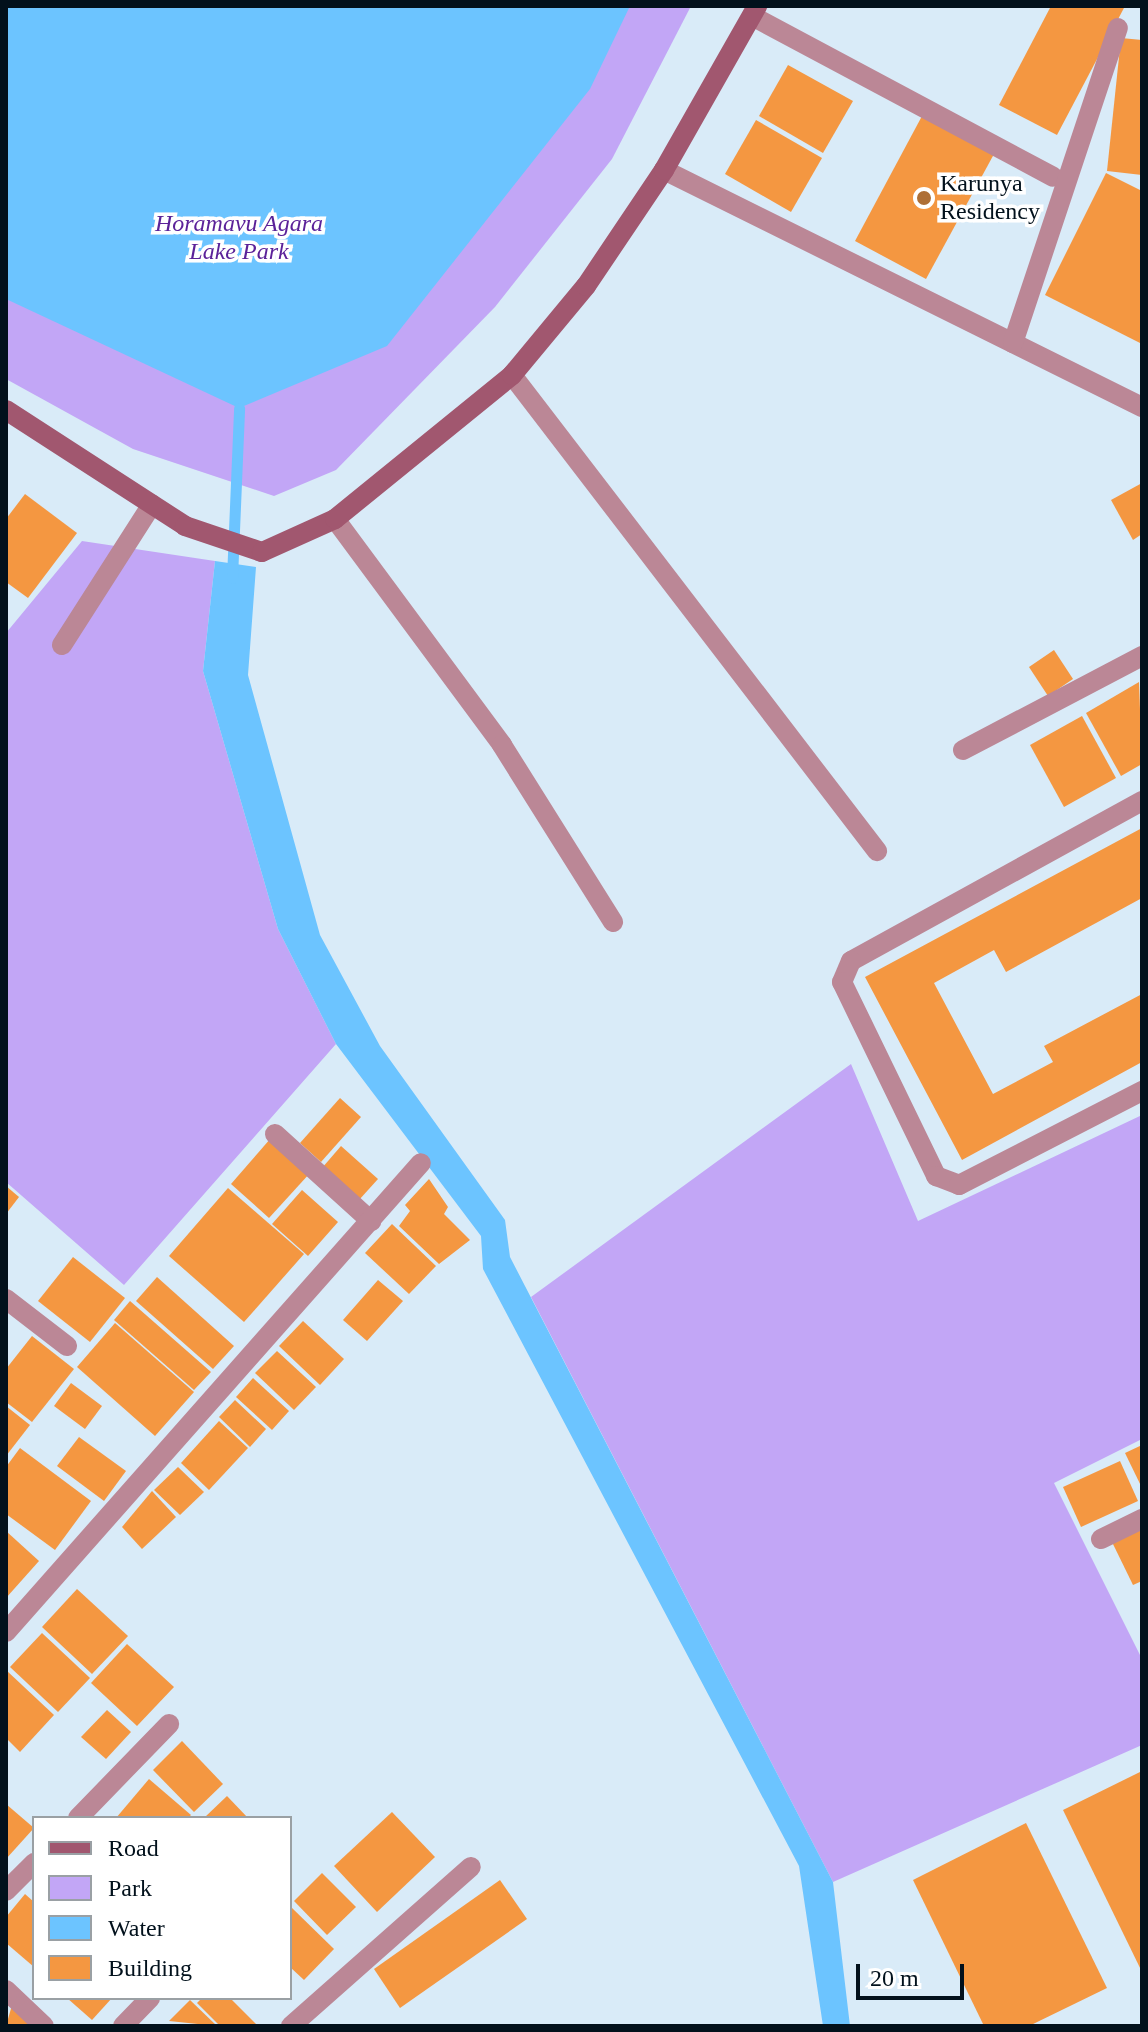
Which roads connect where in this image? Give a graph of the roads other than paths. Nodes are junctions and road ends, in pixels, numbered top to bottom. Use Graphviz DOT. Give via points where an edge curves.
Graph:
graph roads {
  1 [pos="754,11"];
  2 [pos="1118,28"];
  3 [pos="664,170"];
  4 [pos="1053,177"];
  5 [pos="1013,343"];
  6 [pos="512,375"];
  7 [pos="1142,407"];
  8 [pos="6,410"];
  9 [pos="152,504"];
  10 [pos="335,519"];
  11 [pos="62,645"];
  12 [pos="1142,656"];
  13 [pos="963,750"];
  14 [pos="1142,801"];
  15 [pos="877,851"];
  16 [pos="613,922"];
  17 [pos="1142,1091"];
  18 [pos="275,1134"];
  19 [pos="421,1163"];
  20 [pos="371,1221"];
  21 [pos="6,1299"];
  22 [pos="67,1346"];
  23 [pos="1142,1519"];
  24 [pos="1101,1539"];
  25 [pos="6,1632"];
  26 [pos="169,1724"];
  27 [pos="80,1816"];
  28 [pos="32,1865"];
  29 [pos="471,1867"];
  30 [pos="6,1891"];
  31 [pos="6,1990"];
  32 [pos="148,2000"];
  33 [pos="44,2026"];
  34 [pos="123,2026"];
  35 [pos="291,2026"];
  1 -- 3 [label="street"];
  1 -- 4 [label="street"];
  2 -- 5 [label="street"];
  3 -- 5 [label="street"];
  3 -- 6 [label="street" via="586,286"];
  5 -- 7 [label="street"];
  6 -- 10 [label="street"];
  6 -- 15 [label="street"];
  8 -- 9 [label="street"];
  9 -- 10 [label="street" via="185,526 262,552"];
  9 -- 11 [label="street"];
  10 -- 16 [label="street" via="502,745"];
  12 -- 13 [label="street"];
  14 -- 17 [label="street" via="851,961 842,982 936,1176 959,1185"];
  18 -- 20 [label="street"];
  19 -- 20 [label="street"];
  20 -- 25 [label="street"];
  21 -- 22 [label="street"];
  23 -- 24 [label="street"];
  26 -- 27 [label="street"];
  28 -- 30 [label="street"];
  29 -- 35 [label="street"];
  31 -- 33 [label="street"];
  32 -- 34 [label="street"];
}
